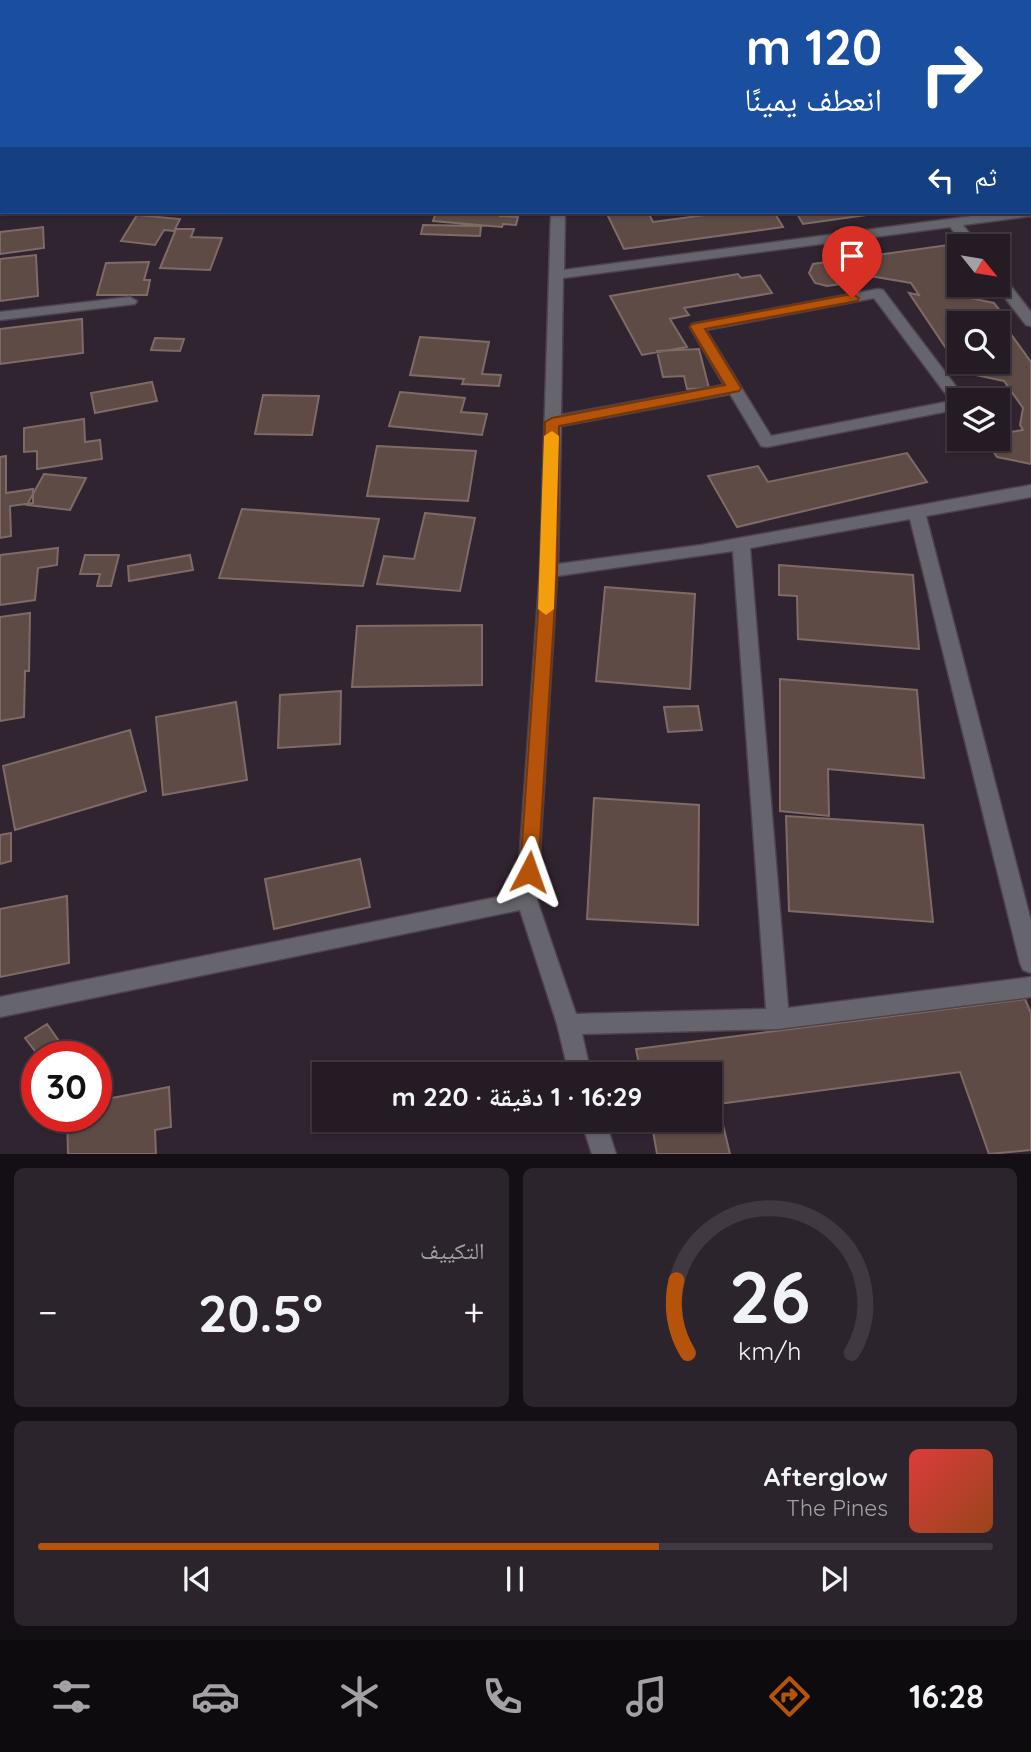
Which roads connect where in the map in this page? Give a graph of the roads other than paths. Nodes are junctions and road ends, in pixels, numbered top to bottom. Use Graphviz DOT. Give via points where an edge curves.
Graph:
graph roads {
  1 [pos="558,214"];
  2 [pos="1018,214"];
  3 [pos="955,224"];
  4 [pos="963,234"];
  5 [pos="555,275"];
  6 [pos="1010,295"];
  7 [pos="130,300"];
  8 [pos="0,316"];
  9 [pos="1031,322"];
  10 [pos="734,388"];
  11 [pos="948,388"];
  12 [pos="947,405"];
  13 [pos="552,422"];
  14 [pos="1031,491"];
  15 [pos="917,512"];
  16 [pos="741,544"];
  17 [pos="549,571"];
  18 [pos="527,900"];
  19 [pos="1031,963"];
  20 [pos="1031,987"];
  21 [pos="0,1007"];
  22 [pos="778,1018"];
  23 [pos="568,1024"];
  24 [pos="577,1062"];
  25 [pos="597,1132"];
  26 [pos="604,1153"];
  1 -- 5 [label="street"];
  2 -- 3 [label="street"];
  3 -- 4 [label="street"];
  3 -- 5 [label="street"];
  5 -- 13 [label="street"];
  6 -- 9 [label="street"];
  7 -- 8 [label="street"];
  10 -- 11 [label="street" via="697,327 878,293"];
  10 -- 12 [label="street" via="767,442"];
  10 -- 13 [label="street"];
  13 -- 17 [label="street"];
  14 -- 15 [label="street"];
  15 -- 16 [label="street"];
  15 -- 19 [label="street"];
  16 -- 17 [label="street"];
  16 -- 22 [label="street"];
  17 -- 18 [label="street"];
  18 -- 21 [label="street"];
  18 -- 23 [label="street"];
  20 -- 22 [label="street"];
  22 -- 23 [label="street"];
  23 -- 24 [label="street"];
  25 -- 26 [label="street"];
}
